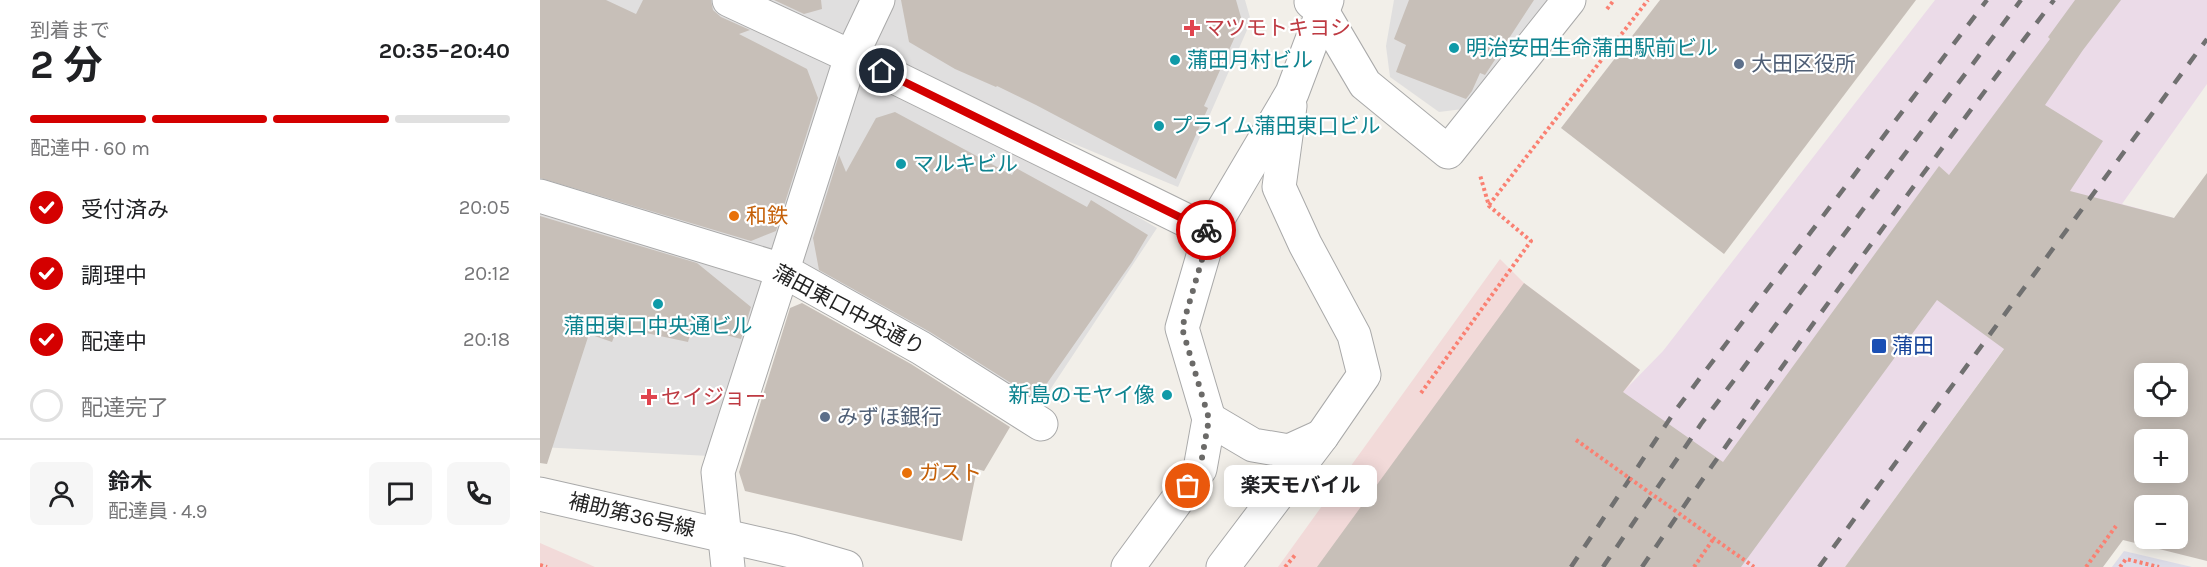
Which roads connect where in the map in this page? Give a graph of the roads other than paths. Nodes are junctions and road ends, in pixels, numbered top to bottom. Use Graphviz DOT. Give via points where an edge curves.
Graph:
graph roads {
  1 [pos="729,0"];
  2 [pos="878,0"];
  3 [pos="1569,0"];
  4 [pos="1319,4"];
  5 [pos="851,57"];
  6 [pos="1292,93"];
  7 [pos="540,196"];
  8 [pos="1210,232"];
  9 [pos="782,270"];
  10 [pos="1209,419"];
  11 [pos="1041,424"];
  12 [pos="1323,436"];
  13 [pos="540,494"];
  14 [pos="726,551"];
  15 [pos="846,567"];
  16 [pos="1128,567"];
  17 [pos="1223,567"];
  1 -- 5 [label="street"];
  2 -- 5 [label="street"];
  3 -- 4 [label="street" via="1448,152 1365,84"];
  4 -- 6 [label="street"];
  5 -- 8 [label="street"];
  5 -- 9 [label="street"];
  6 -- 8 [label="street"];
  6 -- 12 [label="street" via="1279,188 1354,335 1364,375"];
  7 -- 9 [label="street, 蒲田東口中央通り"];
  8 -- 10 [label="street" via="1182,328"];
  9 -- 11 [label="street, 蒲田東口中央通り" via="921,348"];
  9 -- 14 [label="street" via="718,472"];
  10 -- 12 [label="street" via="1253,445 1289,451"];
  10 -- 16 [label="street" via="1200,469"];
  12 -- 17 [label="street"];
  13 -- 14 [label="street, 補助第36号線"];
  14 -- 15 [label="street, 補助第36号線" via="791,551"];
}
